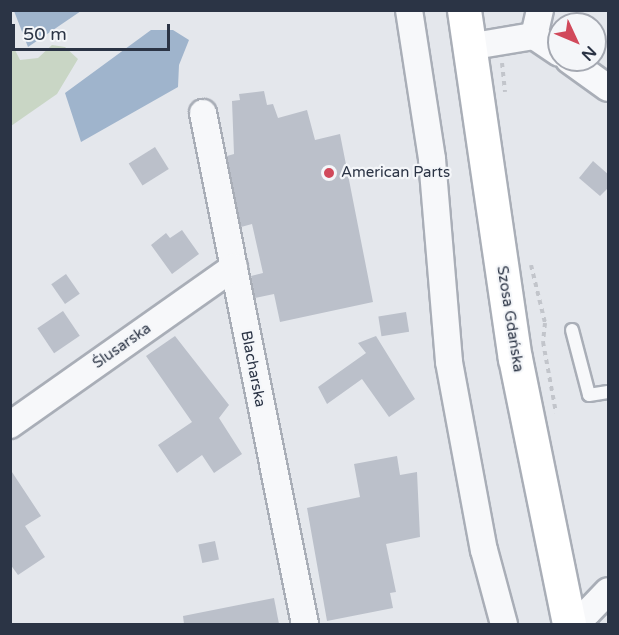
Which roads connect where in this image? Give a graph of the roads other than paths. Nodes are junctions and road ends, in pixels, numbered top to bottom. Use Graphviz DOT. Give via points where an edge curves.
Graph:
graph roads {
  1 [pos="409,10"];
  2 [pos="464,10"];
  3 [pos="540,10"];
  4 [pos="534,36"];
  5 [pos="547,45"];
  6 [pos="468,46"];
  7 [pos="586,72"];
  8 [pos="609,88"];
  9 [pos="203,113"];
  10 [pos="234,267"];
  11 [pos="572,330"];
  12 [pos="609,392"];
  13 [pos="10,425"];
  14 [pos="609,591"];
  15 [pos="569,623"];
  16 [pos="305,624"];
  17 [pos="504,624"];
  1 -- 17 [label="street" via="432,159 449,362 484,550"];
  2 -- 6 [label="main road, Szosa Gdańska"];
  3 -- 4 [label="street"];
  4 -- 5 [label="street"];
  4 -- 6 [label="street"];
  6 -- 15 [label="main road, Szosa Gdańska" via="515,358"];
  7 -- 8 [label="street"];
  9 -- 10 [label="street, Blacharska"];
  10 -- 13 [label="street, Ślusarska"];
  10 -- 16 [label="street, Blacharska"];
  11 -- 12 [label="lane" via="589,395"];
  14 -- 15 [label="street" via="588,612"];
}
